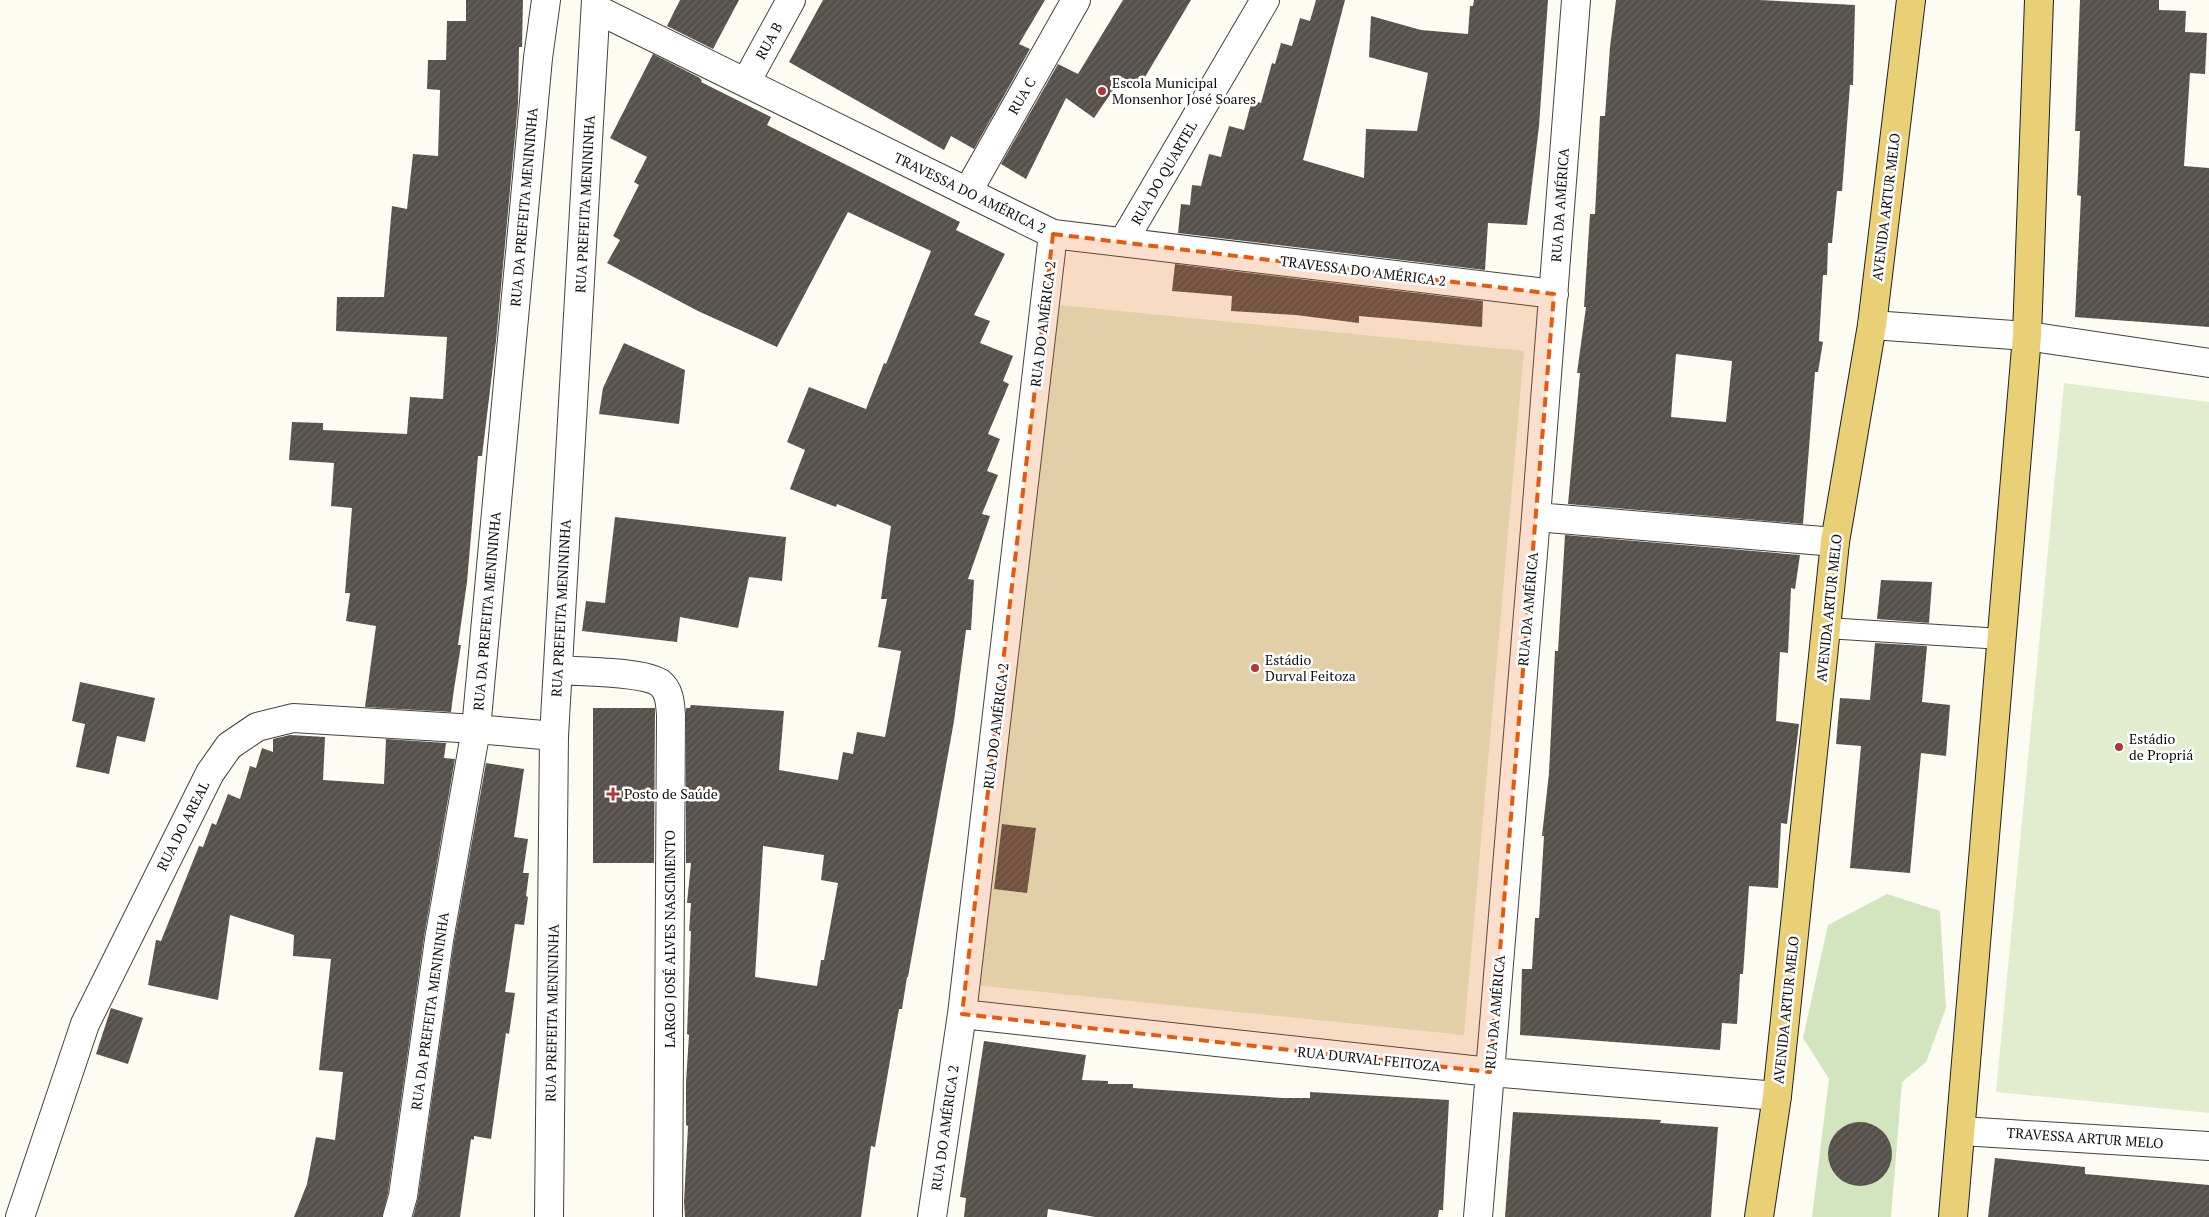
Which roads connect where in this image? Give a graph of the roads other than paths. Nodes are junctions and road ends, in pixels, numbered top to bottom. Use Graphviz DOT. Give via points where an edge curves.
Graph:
graph roads {
  1 [pos="546,0"];
  2 [pos="791,0"];
  3 [pos="1076,0"];
  4 [pos="1265,0"];
  5 [pos="1576,0"];
  6 [pos="1911,0"];
  7 [pos="2038,0"];
  8 [pos="596,5"];
  9 [pos="746,82"];
  10 [pos="968,191"];
  11 [pos="1053,234"];
  12 [pos="1123,242"];
  13 [pos="1554,294"];
  14 [pos="1872,325"];
  15 [pos="2027,336"];
  16 [pos="2209,363"];
  17 [pos="1536,517"];
  18 [pos="1835,542"];
  19 [pos="1826,628"];
  20 [pos="2002,639"];
  21 [pos="558,670"];
  22 [pos="476,729"];
  23 [pos="554,736"];
  24 [pos="962,1014"];
  25 [pos="1490,1072"];
  26 [pos="1777,1096"];
  27 [pos="1961,1131"];
  28 [pos="2209,1146"];
  29 [pos="20,1217"];
  30 [pos="397,1217"];
  31 [pos="549,1217"];
  32 [pos="668,1217"];
  33 [pos="932,1217"];
  34 [pos="1478,1217"];
  35 [pos="1760,1217"];
  36 [pos="1953,1217"];
  1 -- 22 [label="street, RUA DA PREFEITA MENININHA"];
  2 -- 9 [label="street, RUA B"];
  3 -- 10 [label="street, RUA C"];
  4 -- 12 [label="street, RUA DO QUARTEL"];
  5 -- 13 [label="street, RUA DA AMÉRICA"];
  6 -- 14 [label="main road, AVENIDA ARTUR MELO"];
  7 -- 15 [label="main road"];
  8 -- 9 [label="street, TRAVESSA DO AMÉRICA 2"];
  8 -- 21 [label="street, RUA PREFEITA MENININHA"];
  9 -- 10 [label="street, TRAVESSA DO AMÉRICA 2"];
  10 -- 11 [label="street, TRAVESSA DO AMÉRICA 2"];
  11 -- 12 [label="street, TRAVESSA DO AMÉRICA 2"];
  11 -- 24 [label="street, RUA DO AMÉRICA 2"];
  12 -- 13 [label="street, TRAVESSA DO AMÉRICA 2"];
  13 -- 17 [label="street, RUA DA AMÉRICA"];
  14 -- 15 [label="street"];
  14 -- 18 [label="main road, AVENIDA ARTUR MELO"];
  15 -- 16 [label="street"];
  15 -- 20 [label="main road"];
  17 -- 18 [label="street"];
  17 -- 25 [label="street, RUA DA AMÉRICA"];
  18 -- 19 [label="main road, AVENIDA ARTUR MELO"];
  19 -- 20 [label="lane"];
  19 -- 26 [label="main road, AVENIDA ARTUR MELO"];
  20 -- 27 [label="main road"];
  21 -- 23 [label="street, RUA PREFEITA MENININHA"];
  21 -- 32 [label="street, LARGO JOSÉ ALVES NASCIMENTO" via="642,676 661,684 669,696"];
  22 -- 23 [label="street, RUA DO AREAL"];
  22 -- 29 [label="street, RUA DO AREAL" via="293,718 257,727 229,746 210,773 84,1024"];
  22 -- 30 [label="street, RUA DA PREFEITA MENININHA" via="439,940 404,1196"];
  23 -- 31 [label="street, RUA PREFEITA MENININHA"];
  24 -- 25 [label="street, RUA DURVAL FEITOZA"];
  24 -- 33 [label="street, RUA DO AMÉRICA 2"];
  25 -- 26 [label="street, RUA DURVAL FEITOZA"];
  25 -- 34 [label="street, RUA DA AMÉRICA"];
  26 -- 35 [label="main road, AVENIDA ARTUR MELO"];
  27 -- 28 [label="street, TRAVESSA ARTUR MELO"];
  27 -- 36 [label="main road"];
}
